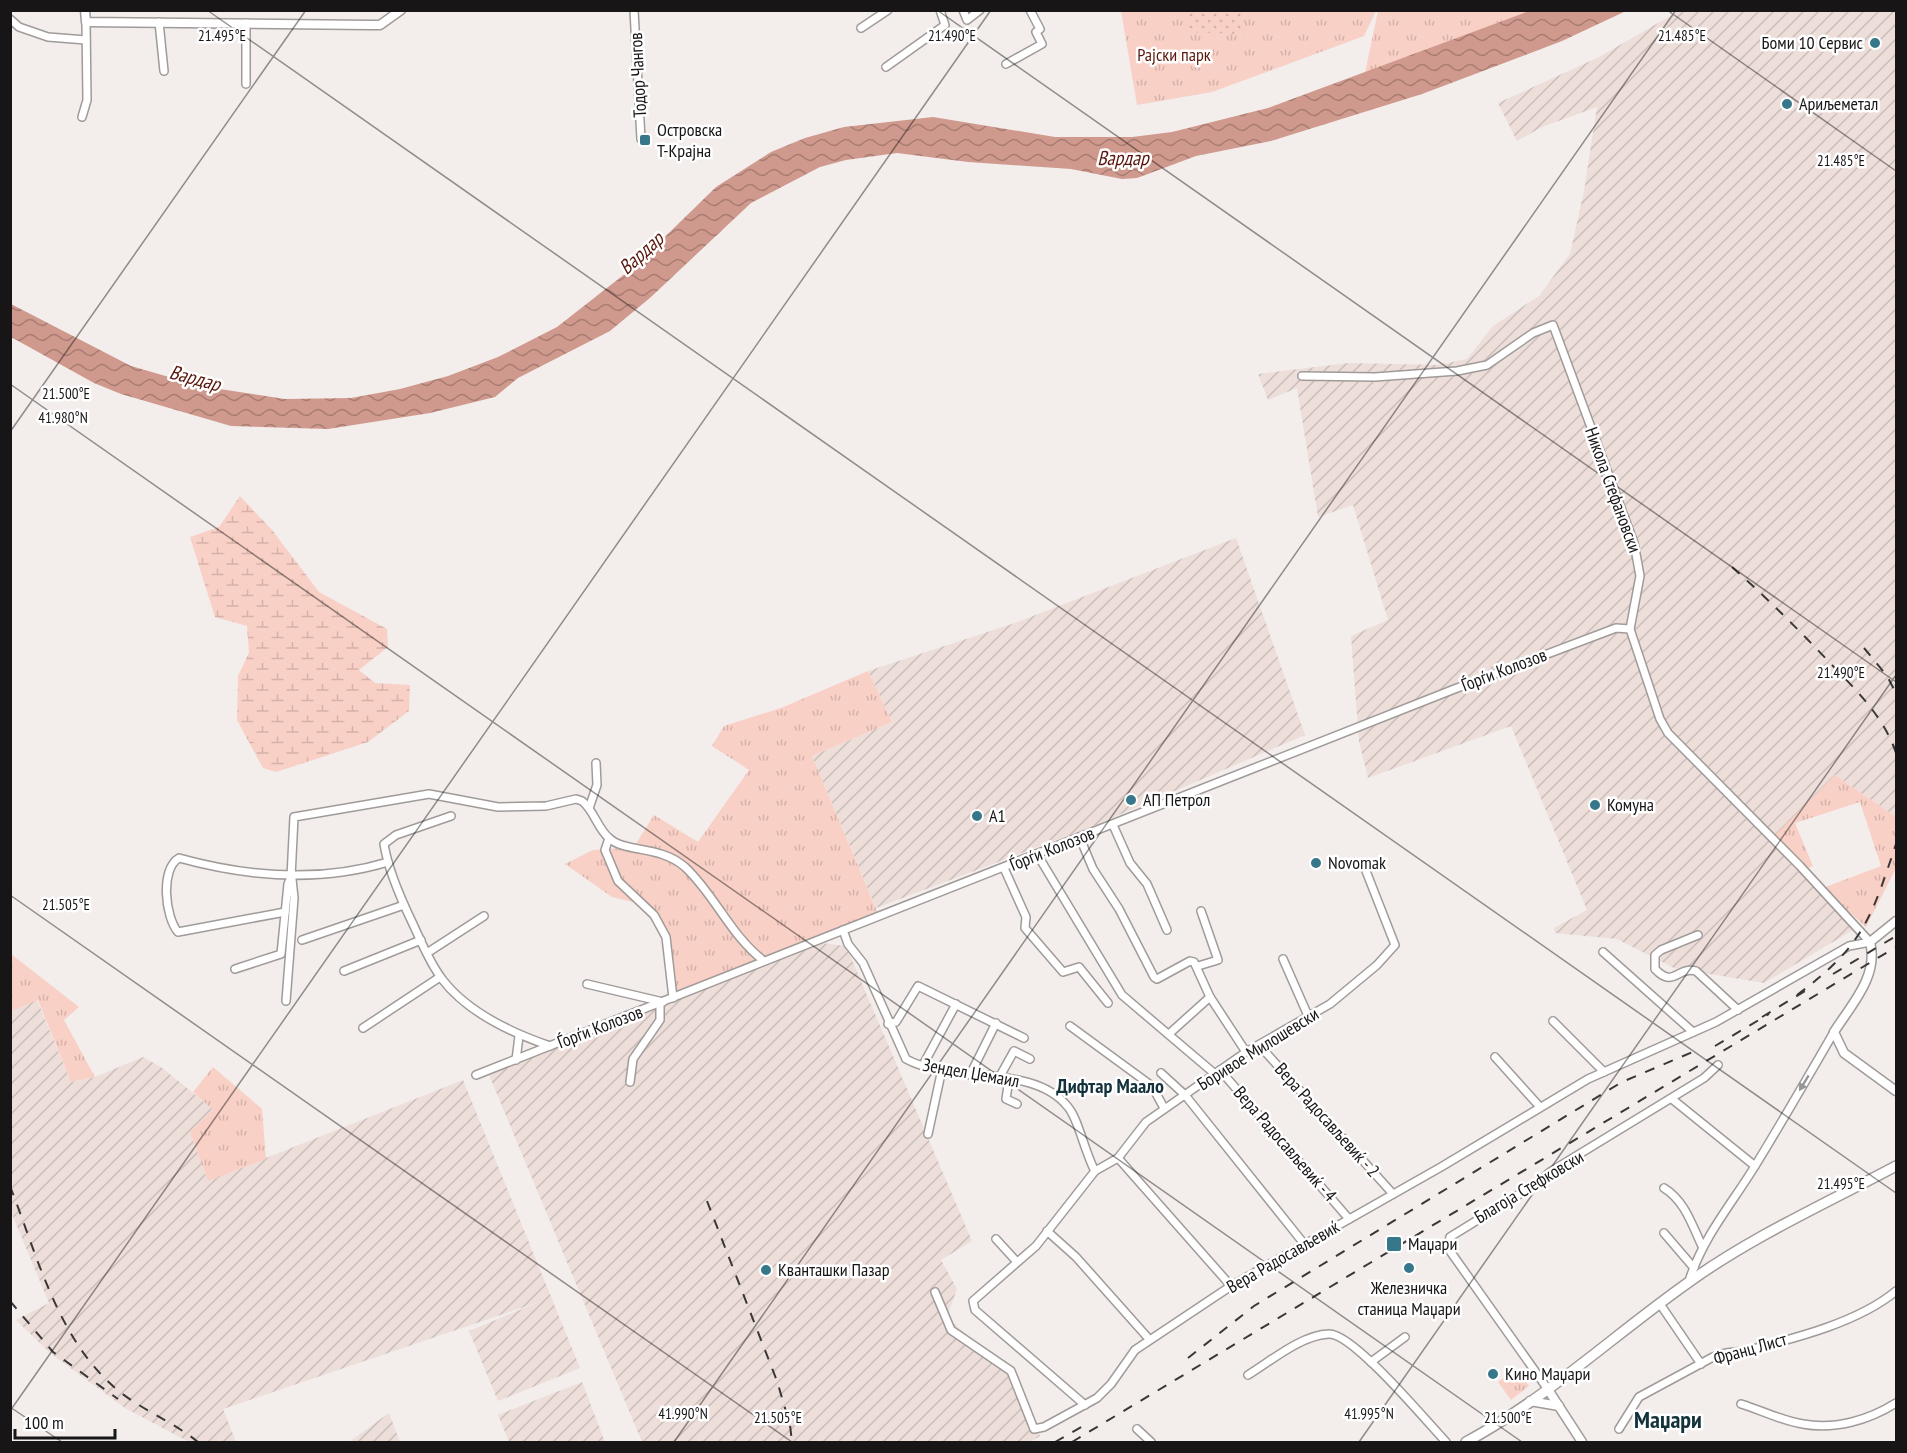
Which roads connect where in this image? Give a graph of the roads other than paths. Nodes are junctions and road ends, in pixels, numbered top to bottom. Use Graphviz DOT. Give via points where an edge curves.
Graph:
graph roads {
  1 [pos="86,10"];
  2 [pos="401,10"];
  3 [pos="634,10"];
  4 [pos="888,10"];
  5 [pos="940,10"];
  6 [pos="963,10"];
  7 [pos="980,10"];
  8 [pos="1030,10"];
  9 [pos="10,19"];
  10 [pos="86,22"];
  11 [pos="159,22"];
  12 [pos="246,23"];
  13 [pos="861,28"];
  14 [pos="86,40"];
  15 [pos="1006,64"];
  16 [pos="886,67"];
  17 [pos="164,71"];
  18 [pos="246,84"];
  19 [pos="82,117"];
  20 [pos="641,139"];
  21 [pos="1302,376"];
  22 [pos="1630,629"];
  23 [pos="596,763"];
  24 [pos="589,808"];
  25 [pos="451,816"];
  26 [pos="1113,825"];
  27 [pos="609,838"];
  28 [pos="1080,838"];
  29 [pos="1037,854"];
  30 [pos="388,862"];
  31 [pos="1004,868"];
  32 [pos="1366,871"];
  33 [pos="291,877"];
  34 [pos="404,905"];
  35 [pos="1201,911"];
  36 [pos="285,912"];
  37 [pos="484,916"];
  38 [pos="1896,921"];
  39 [pos="843,930"];
  40 [pos="1167,930"];
  41 [pos="1698,935"];
  42 [pos="302,940"];
  43 [pos="421,940"];
  44 [pos="1870,942"];
  45 [pos="1603,952"];
  46 [pos="427,953"];
  47 [pos="1283,959"];
  48 [pos="764,961"];
  49 [pos="1198,966"];
  50 [pos="235,969"];
  51 [pos="344,971"];
  52 [pos="440,977"];
  53 [pos="587,984"];
  54 [pos="1210,997"];
  55 [pos="673,998"];
  56 [pos="286,1001"];
  57 [pos="661,1003"];
  58 [pos="1108,1003"];
  59 [pos="956,1004"];
  60 [pos="1738,1010"];
  61 [pos="1309,1018"];
  62 [pos="1553,1021"];
  63 [pos="996,1023"];
  64 [pos="888,1024"];
  65 [pos="1070,1026"];
  66 [pos="363,1028"];
  67 [pos="1693,1032"];
  68 [pos="1834,1032"];
  69 [pos="1170,1033"];
  70 [pos="519,1036"];
  71 [pos="1024,1038"];
  72 [pos="550,1046"];
  73 [pos="1260,1046"];
  74 [pos="1246,1052"];
  75 [pos="1495,1057"];
  76 [pos="1030,1059"];
  77 [pos="516,1060"];
  78 [pos="923,1065"];
  79 [pos="1718,1065"];
  80 [pos="942,1069"];
  81 [pos="1218,1072"];
  82 [pos="1604,1072"];
  83 [pos="1161,1073"];
  84 [pos="476,1075"];
  85 [pos="970,1075"];
  86 [pos="999,1078"];
  87 [pos="1009,1079"];
  88 [pos="630,1082"];
  89 [pos="1896,1091"];
  90 [pos="1185,1095"];
  91 [pos="1672,1099"];
  92 [pos="1017,1104"];
  93 [pos="1540,1107"];
  94 [pos="1164,1108"];
  95 [pos="927,1134"];
  96 [pos="1118,1158"];
  97 [pos="1755,1166"];
  98 [pos="1896,1168"];
  99 [pos="1095,1171"];
  100 [pos="1664,1188"];
  101 [pos="1393,1194"];
  102 [pos="1349,1219"];
  103 [pos="1047,1231"];
  104 [pos="1664,1233"];
  105 [pos="996,1239"];
  106 [pos="1305,1245"];
  107 [pos="1702,1246"];
  108 [pos="1017,1262"];
  109 [pos="1694,1268"];
  110 [pos="1689,1281"];
  111 [pos="1231,1286"];
  112 [pos="1896,1291"];
  113 [pos="935,1292"];
  114 [pos="1660,1304"];
  115 [pos="1405,1337"];
  116 [pos="1149,1340"];
  117 [pos="1371,1362"];
  118 [pos="1701,1364"];
  119 [pos="1248,1375"];
  120 [pos="1561,1377"];
  121 [pos="1547,1388"];
  122 [pos="1530,1401"];
  123 [pos="1896,1403"];
  124 [pos="1741,1404"];
  125 [pos="1085,1405"];
  126 [pos="1559,1407"];
  127 [pos="1137,1428"];
  128 [pos="1619,1429"];
  129 [pos="1481,1439"];
  130 [pos="1151,1443"];
  131 [pos="1446,1443"];
  132 [pos="1466,1443"];
  133 [pos="1582,1443"];
  1 -- 10 [label="street"];
  2 -- 12 [label="street" via="380,25 370,26"];
  3 -- 20 [label="street, Тодор Чангов"];
  4 -- 13 [label="street"];
  5 -- 16 [label="street" via="945,25"];
  6 -- 7 [label="street" via="968,20"];
  8 -- 15 [label="street" via="1040,29 1036,32 1042,44"];
  9 -- 14 [label="street" via="19,27 48,37"];
  10 -- 11 [label="street"];
  10 -- 14 [label="street"];
  11 -- 12 [label="street"];
  11 -- 17 [label="street"];
  12 -- 18 [label="street"];
  14 -- 19 [label="street" via="87,100"];
  21 -- 22 [label="street, Никола Стефановски" via="1457,371 1487,365 1533,333 1553,326 1636,551 1640,576"];
  22 -- 26 [label="street, Ѓорѓи Колозов" via="1616,628 1579,642"];
  22 -- 44 [label="street, Никола Стефановски" via="1668,734"];
  23 -- 24 [label="street" via="597,785"];
  24 -- 27 [label="street"];
  24 -- 33 [label="street" via="576,799 546,806 498,807 429,794 294,817"];
  25 -- 30 [label="street" via="388,839 384,844"];
  26 -- 28 [label="street, Ѓорѓи Колозов"];
  26 -- 40 [label="street" via="1130,863 1147,884"];
  27 -- 48 [label="street" via="674,858 696,880 738,937"];
  27 -- 55 [label="street" via="604,850 618,881 654,915 666,937"];
  28 -- 29 [label="street, Ѓорѓи Колозов"];
  28 -- 49 [label="street" via="1093,869 1154,977 1190,961"];
  29 -- 31 [label="street, Ѓорѓи Колозов"];
  29 -- 69 [label="street, Вера Радосављевиќ - 4" via="1122,995"];
  30 -- 33 [label="street" via="346,873"];
  30 -- 34 [label="street"];
  31 -- 39 [label="street, Ѓорѓи Колозов"];
  31 -- 58 [label="street" via="1026,917 1025,928 1063,972 1078,967"];
  32 -- 61 [label="street, Боривое Милошевски" via="1395,945 1353,986"];
  33 -- 36 [label="street"];
  33 -- 36 [label="street" via="179,858 174,861 167,881 171,921 180,932"];
  33 -- 56 [label="street" via="294,898"];
  34 -- 42 [label="street"];
  34 -- 43 [label="street"];
  35 -- 49 [label="street" via="1218,960"];
  36 -- 50 [label="street" via="281,954"];
  37 -- 46 [label="street"];
  38 -- 44 [label="street"];
  39 -- 48 [label="street, Ѓорѓи Колозов"];
  39 -- 64 [label="street, Зендел Џемаил" via="863,963"];
  41 -- 60 [label="street" via="1661,950 1655,955 1655,969 1670,978 1691,969 1696,971"];
  43 -- 46 [label="street"];
  43 -- 51 [label="street"];
  44 -- 60 [label="street, Вера Радосављевиќ" via="1849,946"];
  44 -- 68 [label="street" via="1868,978"];
  45 -- 67 [label="street"];
  46 -- 52 [label="street"];
  47 -- 61 [label="street"];
  48 -- 55 [label="street, Ѓорѓи Колозов"];
  49 -- 54 [label="street"];
  52 -- 66 [label="street"];
  52 -- 70 [label="street" via="466,1002"];
  53 -- 57 [label="street"];
  54 -- 69 [label="street"];
  54 -- 74 [label="street"];
  55 -- 57 [label="street, Ѓорѓи Колозов"];
  57 -- 72 [label="street, Ѓорѓи Колозов"];
  57 -- 88 [label="street" via="660,1020 633,1059"];
  59 -- 63 [label="street"];
  59 -- 64 [label="street" via="918,986 896,1022"];
  59 -- 78 [label="street"];
  60 -- 67 [label="street, Вера Радосављевиќ"];
  61 -- 73 [label="street, Боривое Милошевски"];
  62 -- 82 [label="street"];
  63 -- 71 [label="street"];
  63 -- 85 [label="street"];
  64 -- 78 [label="street, Зендел Џемаил" via="906,1059"];
  65 -- 94 [label="street" via="1152,1086"];
  67 -- 82 [label="street, Вера Радосављевиќ"];
  68 -- 89 [label="street" via="1844,1053"];
  68 -- 97 [label="street, one-way"];
  69 -- 81 [label="street, Вера Радосављевиќ - 4"];
  70 -- 72 [label="street"];
  70 -- 77 [label="street"];
  72 -- 77 [label="street, Ѓорѓи Колозов"];
  73 -- 74 [label="street, Боривое Милошевски"];
  73 -- 101 [label="street, Вера Радосављевиќ - 2"];
  74 -- 81 [label="street, Боривое Милошевски"];
  75 -- 93 [label="street"];
  76 -- 86 [label="street" via="1014,1051"];
  77 -- 84 [label="street, Ѓорѓи Колозов"];
  78 -- 80 [label="street, Зендел Џемаил"];
  79 -- 91 [label="street, Благоја Стефковски"];
  80 -- 85 [label="street, Зендел Џемаил"];
  80 -- 95 [label="street"];
  81 -- 90 [label="street, Боривое Милошевски"];
  81 -- 102 [label="street, Вера Радосављевиќ - 4"];
  82 -- 93 [label="street, Вера Радосављевиќ"];
  83 -- 90 [label="street"];
  85 -- 86 [label="street, Зендел Џемаил"];
  86 -- 87 [label="street, Зендел Џемаил"];
  87 -- 92 [label="street" via="1006,1100"];
  87 -- 99 [label="street, Зендел Џемаил" via="1035,1085 1067,1105"];
  90 -- 94 [label="street, Боривое Милошевски"];
  90 -- 106 [label="street"];
  91 -- 97 [label="street"];
  91 -- 121 [label="street, Благоја Стефковски" via="1450,1237 1450,1251"];
  93 -- 101 [label="street, Вера Радосављевиќ"];
  94 -- 96 [label="street, Боривое Милошевски" via="1146,1122"];
  96 -- 99 [label="street, Боривое Милошевски"];
  96 -- 111 [label="street"];
  97 -- 107 [label="street"];
  98 -- 110 [label="main road" via="1753,1242"];
  99 -- 103 [label="street, Боривое Милошевски"];
  100 -- 107 [label="street" via="1688,1214"];
  101 -- 102 [label="street, Вера Радосављевиќ"];
  102 -- 106 [label="street, Вера Радосављевиќ"];
  103 -- 108 [label="street, Боривое Милошевски"];
  103 -- 116 [label="street" via="1076,1257"];
  104 -- 109 [label="street"];
  105 -- 108 [label="street"];
  106 -- 111 [label="street, Вера Радосављевиќ"];
  107 -- 109 [label="street"];
  108 -- 125 [label="street, Боривое Милошевски" via="976,1296 973,1307"];
  109 -- 110 [label="street"];
  110 -- 114 [label="main road"];
  111 -- 116 [label="street, Вера Радосављевиќ"];
  112 -- 118 [label="street, Франц Лист" via="1848,1319 1748,1350 1724,1352"];
  113 -- 125 [label="street, Вера Радосављевиќ" via="951,1330 1011,1371 1034,1429"];
  114 -- 118 [label="street"];
  114 -- 120 [label="main road"];
  115 -- 117 [label="street"];
  116 -- 125 [label="street, Вера Радосављевиќ" via="1135,1350 1111,1384"];
  117 -- 119 [label="street" via="1344,1338 1329,1334 1311,1337"];
  117 -- 131 [label="street"];
  118 -- 128 [label="street, Франц Лист" via="1639,1397"];
  120 -- 121 [label="main road"];
  120 -- 126 [label="street"];
  121 -- 122 [label="main road"];
  121 -- 126 [label="street"];
  122 -- 126 [label="street"];
  122 -- 129 [label="main road"];
  123 -- 124 [label="street" via="1860,1421 1828,1426 1802,1424"];
  126 -- 133 [label="street"];
  127 -- 130 [label="street"];
  129 -- 132 [label="main road"];
}
